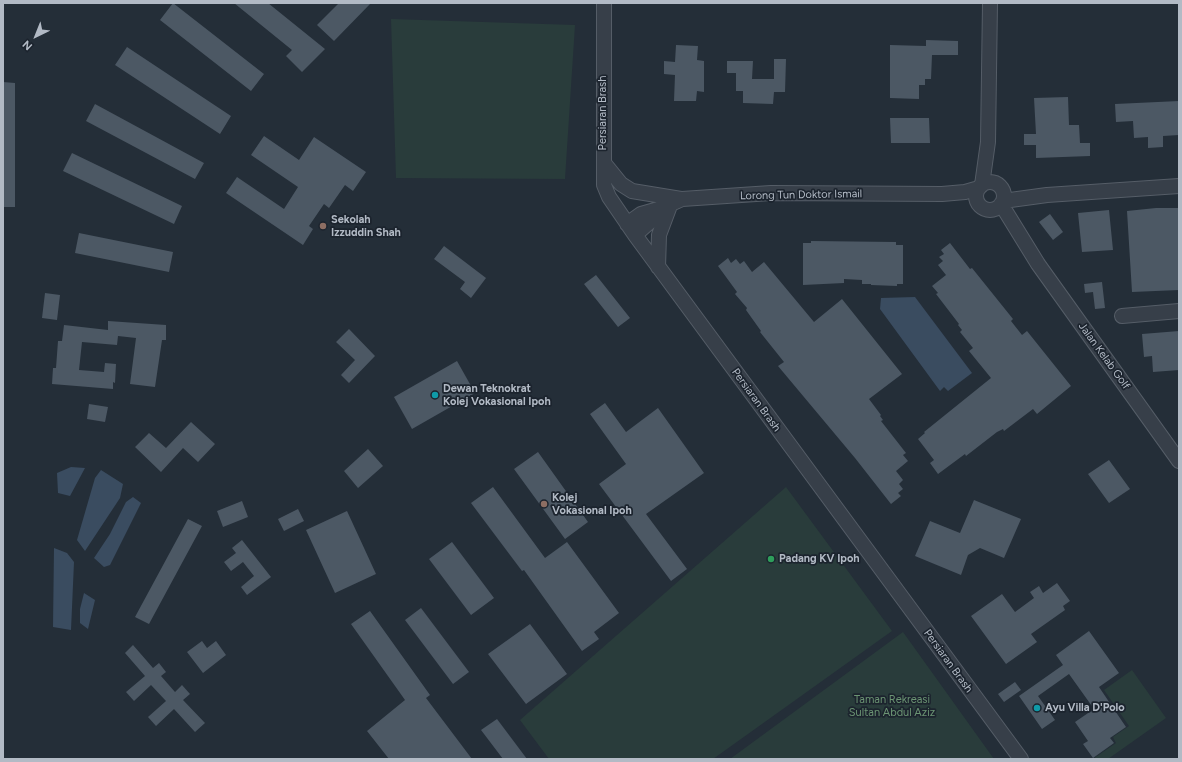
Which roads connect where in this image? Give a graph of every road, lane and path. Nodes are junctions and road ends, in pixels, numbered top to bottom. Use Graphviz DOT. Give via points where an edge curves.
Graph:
graph roads {
  1 [pos="604,3"];
  2 [pos="990,3"];
  3 [pos="604,163"];
  4 [pos="1179,186"];
  5 [pos="991,196"];
  6 [pos="672,203"];
  7 [pos="631,229"];
  8 [pos="658,267"];
  9 [pos="1179,311"];
  10 [pos="1122,316"];
  11 [pos="1179,461"];
  12 [pos="1021,759"];
  1 -- 3 [label="street, Persiaran Brash"];
  2 -- 5 [label="street" via="988,142"];
  3 -- 6 [label="street" via="621,184 632,191"];
  3 -- 7 [label="street, Persiaran Brash" via="604,185 609,197"];
  4 -- 5 [label="street, Lorong Tun Doktor Ismail" via="1048,195"];
  5 -- 6 [label="street, Lorong Tun Doktor Ismail" via="771,193"];
  5 -- 11 [label="street, Jalan Kelab Golf"];
  6 -- 7 [label="street, Lorong Tun Doktor Ismail" via="641,214"];
  6 -- 8 [label="street" via="659,235"];
  7 -- 8 [label="street, Persiaran Brash"];
  8 -- 12 [label="street, Persiaran Brash"];
  9 -- 10 [label="street"];
}
